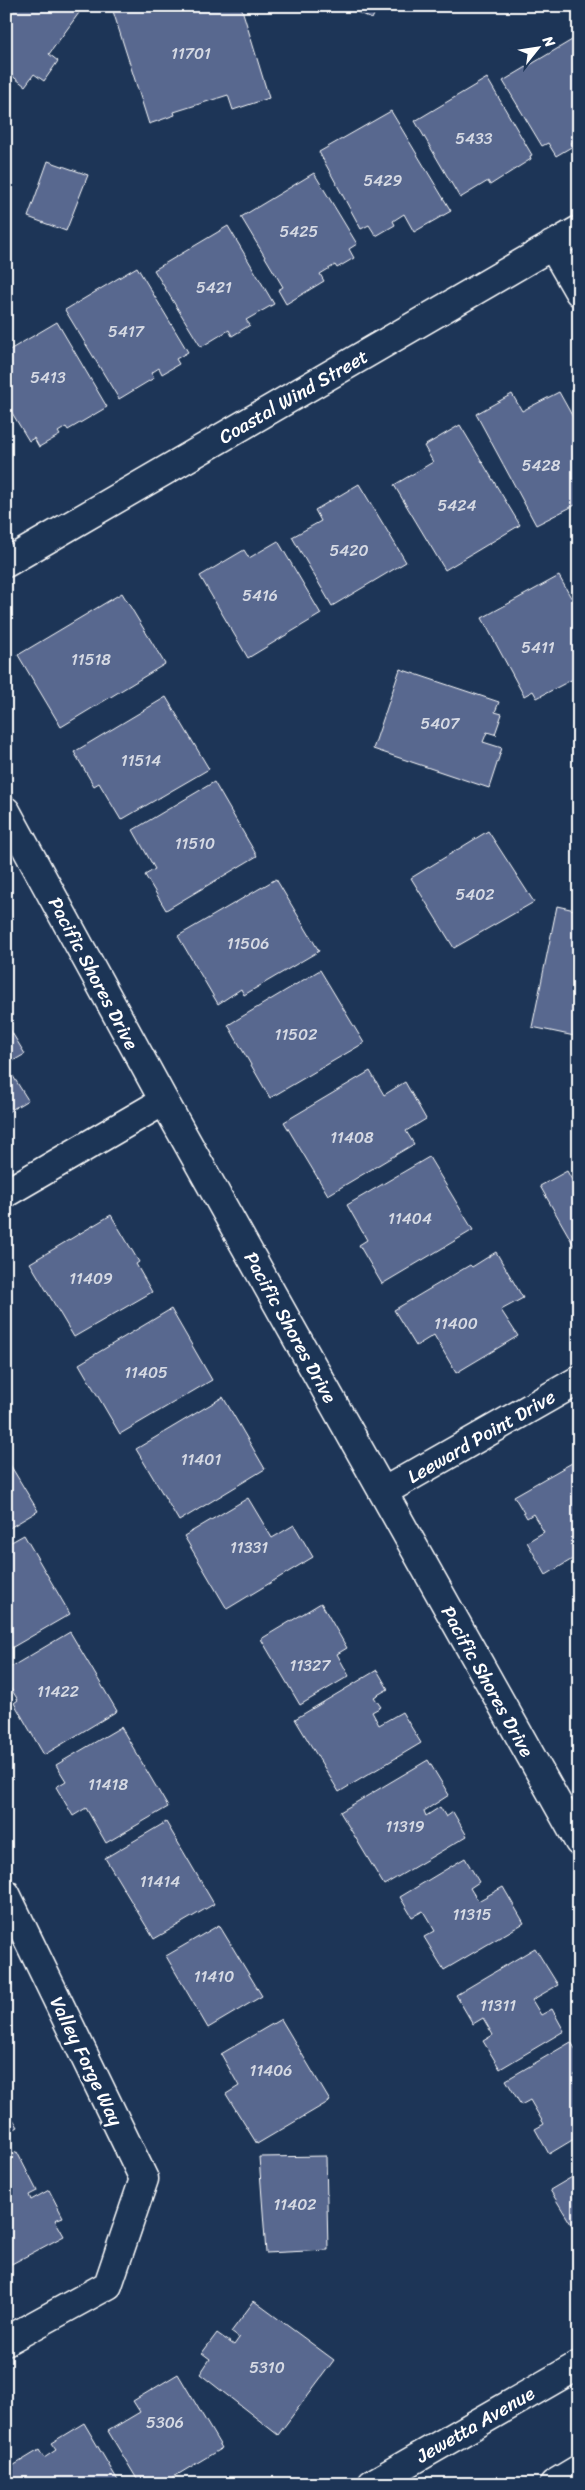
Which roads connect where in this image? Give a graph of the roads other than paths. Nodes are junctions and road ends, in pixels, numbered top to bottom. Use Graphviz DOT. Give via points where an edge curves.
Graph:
graph roads {
  1 [pos="579,230"];
  2 [pos="552,245"];
  3 [pos="579,292"];
  4 [pos="6,562"];
  5 [pos="6,811"];
  6 [pos="164,1101"];
  7 [pos="6,1193"];
  8 [pos="579,1380"];
  9 [pos="383,1492"];
  10 [pos="579,1842"];
  11 [pos="6,1894"];
  12 [pos="6,2340"];
  13 [pos="579,2365"];
  14 [pos="579,2451"];
  15 [pos="566,2476"];
  16 [pos="372,2484"];
  1 -- 2 [label="street, Coastal Wind Street"];
  2 -- 3 [label="street"];
  2 -- 4 [label="street, Coastal Wind Street"];
  5 -- 6 [label="street, Pacific Shores Drive"];
  6 -- 7 [label="street"];
  6 -- 9 [label="street, Pacific Shores Drive"];
  8 -- 9 [label="street, Leeward Point Drive"];
  9 -- 10 [label="street, Pacific Shores Drive"];
  11 -- 12 [label="street, Valley Forge Way" via="144,2179 108,2285"];
  13 -- 16 [label="street, Jewetta Avenue"];
  14 -- 15 [label="street"];
}
